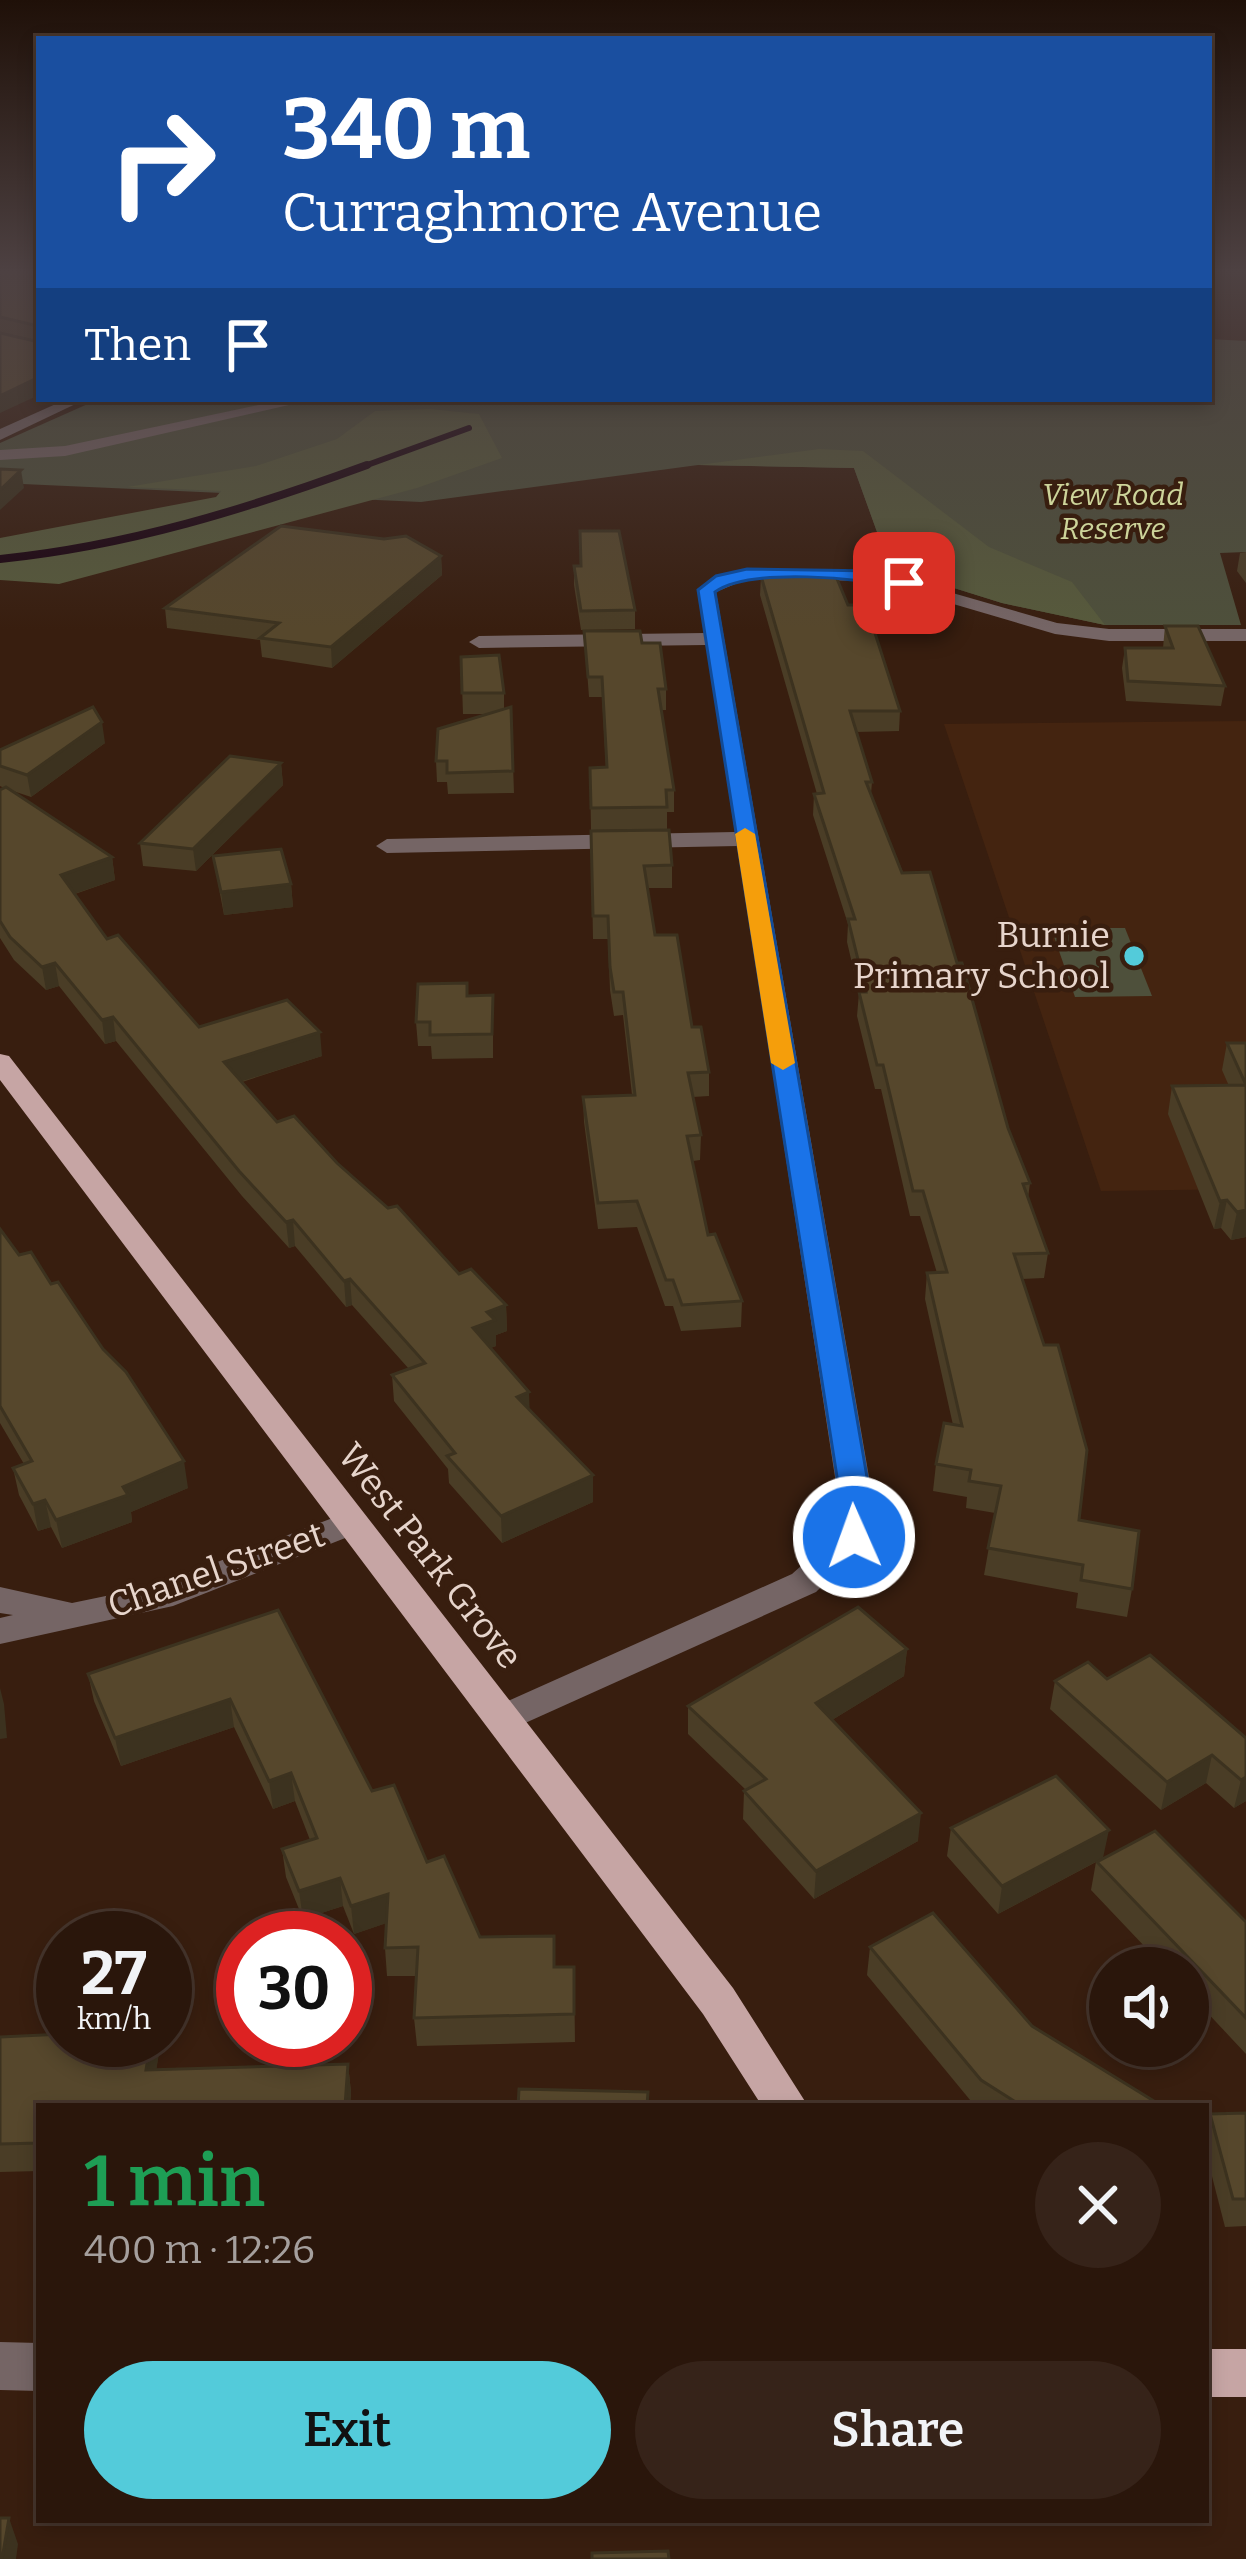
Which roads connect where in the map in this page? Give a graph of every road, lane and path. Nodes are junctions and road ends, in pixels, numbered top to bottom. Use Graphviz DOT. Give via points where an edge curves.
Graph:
graph roads {
  1 [pos="74,402"];
  2 [pos="294,402"];
  3 [pos="0,436"];
  4 [pos="0,455"];
  5 [pos="1246,635"];
  6 [pos="713,639"];
  7 [pos="479,642"];
  8 [pos="746,839"];
  9 [pos="387,846"];
  10 [pos="0,1062"];
  11 [pos="351,1522"];
  12 [pos="0,1600"];
  13 [pos="81,1617"];
  14 [pos="0,1631"];
  15 [pos="503,1719"];
  16 [pos="784,2103"];
  17 [pos="0,2366"];
  18 [pos="36,2367"];
  19 [pos="1209,2373"];
  20 [pos="1246,2373"];
  1 -- 3 [label="street"];
  2 -- 4 [label="street" via="65,451"];
  5 -- 6 [label="street" via="1073,630 876,576 771,574 706,590"];
  6 -- 7 [label="street"];
  6 -- 8 [label="street"];
  8 -- 9 [label="street"];
  8 -- 15 [label="street" via="852,1477 854,1537 804,1583"];
  10 -- 11 [label="main road, West Park Grove"];
  11 -- 13 [label="street, Chanel Street" via="160,1597"];
  11 -- 15 [label="main road, West Park Grove"];
  12 -- 13 [label="street, Chanel Street"];
  13 -- 14 [label="street, Chanel Street"];
  15 -- 16 [label="main road, West Park Grove" via="718,2000"];
  17 -- 18 [label="street"];
  19 -- 20 [label="main road"];
}
